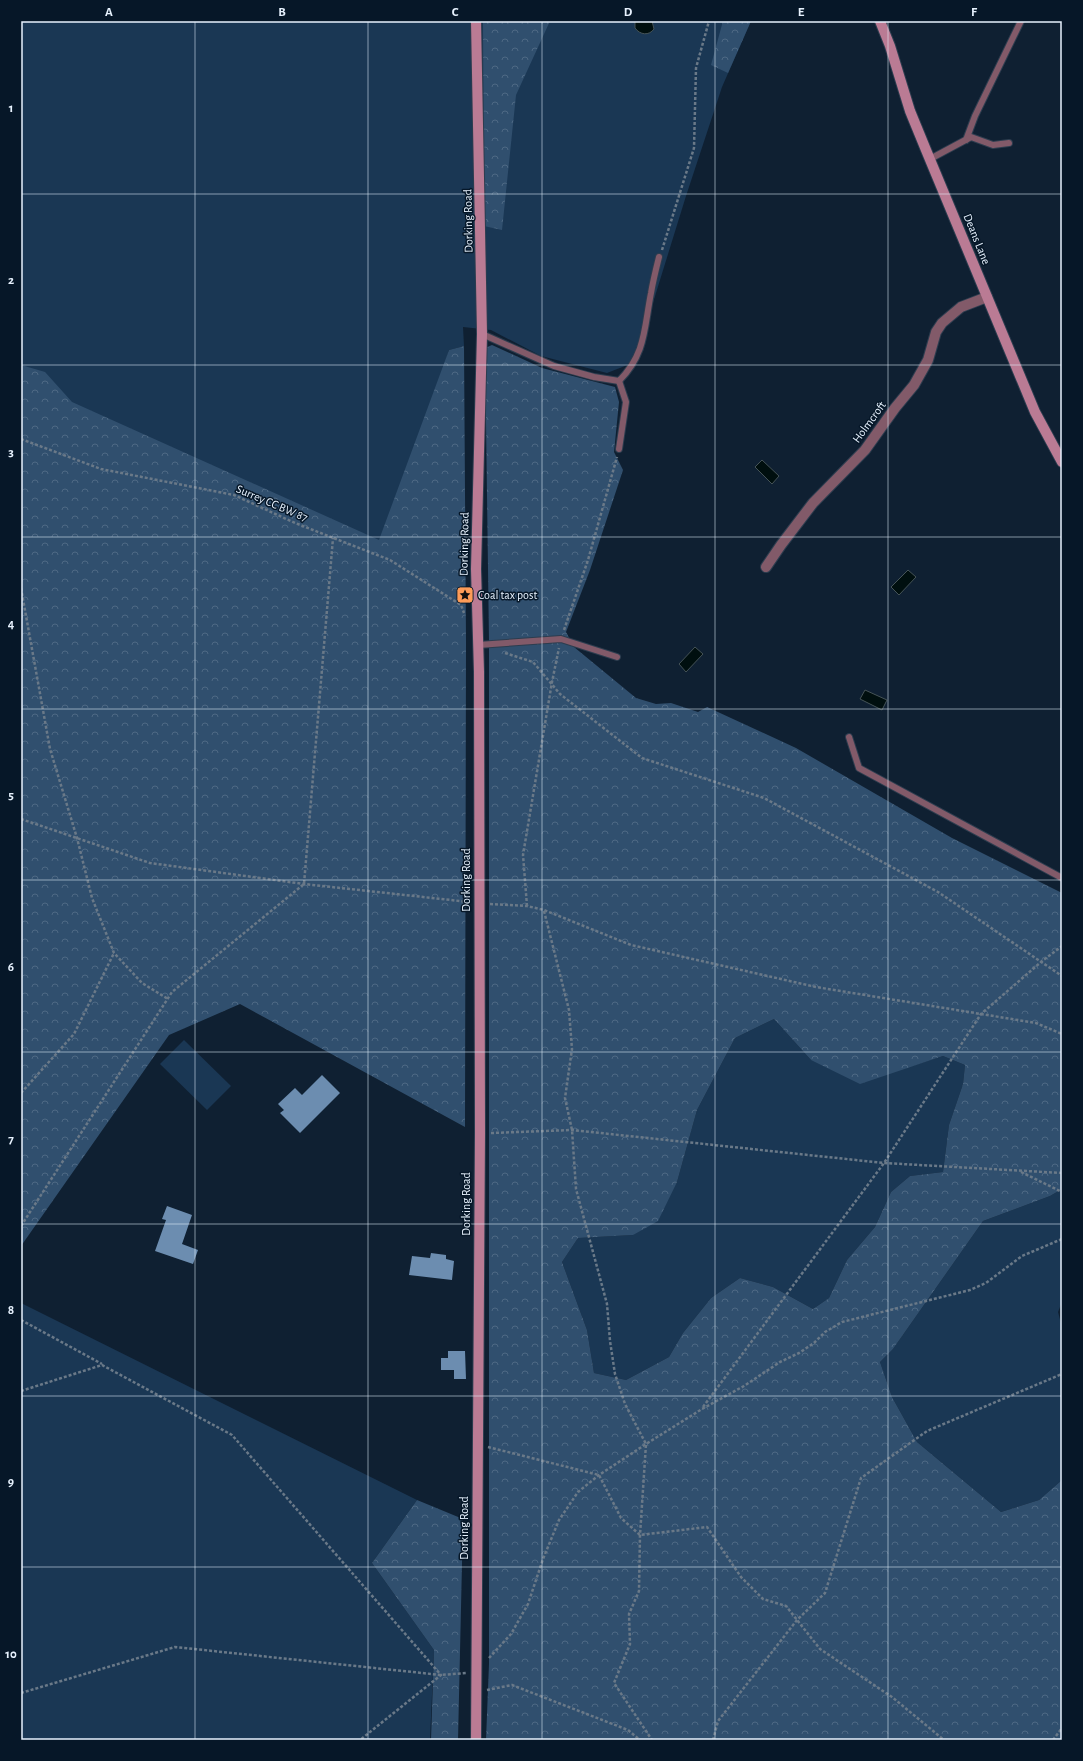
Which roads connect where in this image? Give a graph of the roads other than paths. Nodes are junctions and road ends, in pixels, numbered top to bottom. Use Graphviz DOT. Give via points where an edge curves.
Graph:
graph roads {
  1 [pos="476,21"];
  2 [pos="880,21"];
  3 [pos="1021,21"];
  4 [pos="966,140"];
  5 [pos="1009,143"];
  6 [pos="930,159"];
  7 [pos="659,257"];
  8 [pos="986,297"];
  9 [pos="482,334"];
  10 [pos="619,381"];
  11 [pos="619,449"];
  12 [pos="1062,462"];
  13 [pos="766,567"];
  14 [pos="478,646"];
  15 [pos="617,656"];
  16 [pos="849,737"];
  17 [pos="1062,878"];
  18 [pos="476,1740"];
  1 -- 9 [label="main road, Dorking Road"];
  2 -- 6 [label="main road, Deans Lane" via="910,111"];
  3 -- 4 [label="lane"];
  4 -- 5 [label="lane" via="975,138 992,145"];
  4 -- 6 [label="lane"];
  6 -- 8 [label="main road, Deans Lane"];
  7 -- 10 [label="lane" via="642,344 636,360"];
  8 -- 12 [label="main road, Deans Lane" via="1035,412"];
  8 -- 13 [label="street, Holmcroft" via="961,307 942,323 936,332 928,360 914,385 866,450 814,503"];
  9 -- 10 [label="lane" via="554,366"];
  9 -- 14 [label="main road, Dorking Road" via="476,569"];
  10 -- 11 [label="lane" via="626,402"];
  14 -- 15 [label="lane" via="561,639"];
  14 -- 18 [label="main road, Dorking Road" via="480,1133"];
  16 -- 17 [label="lane" via="859,768"];
}
